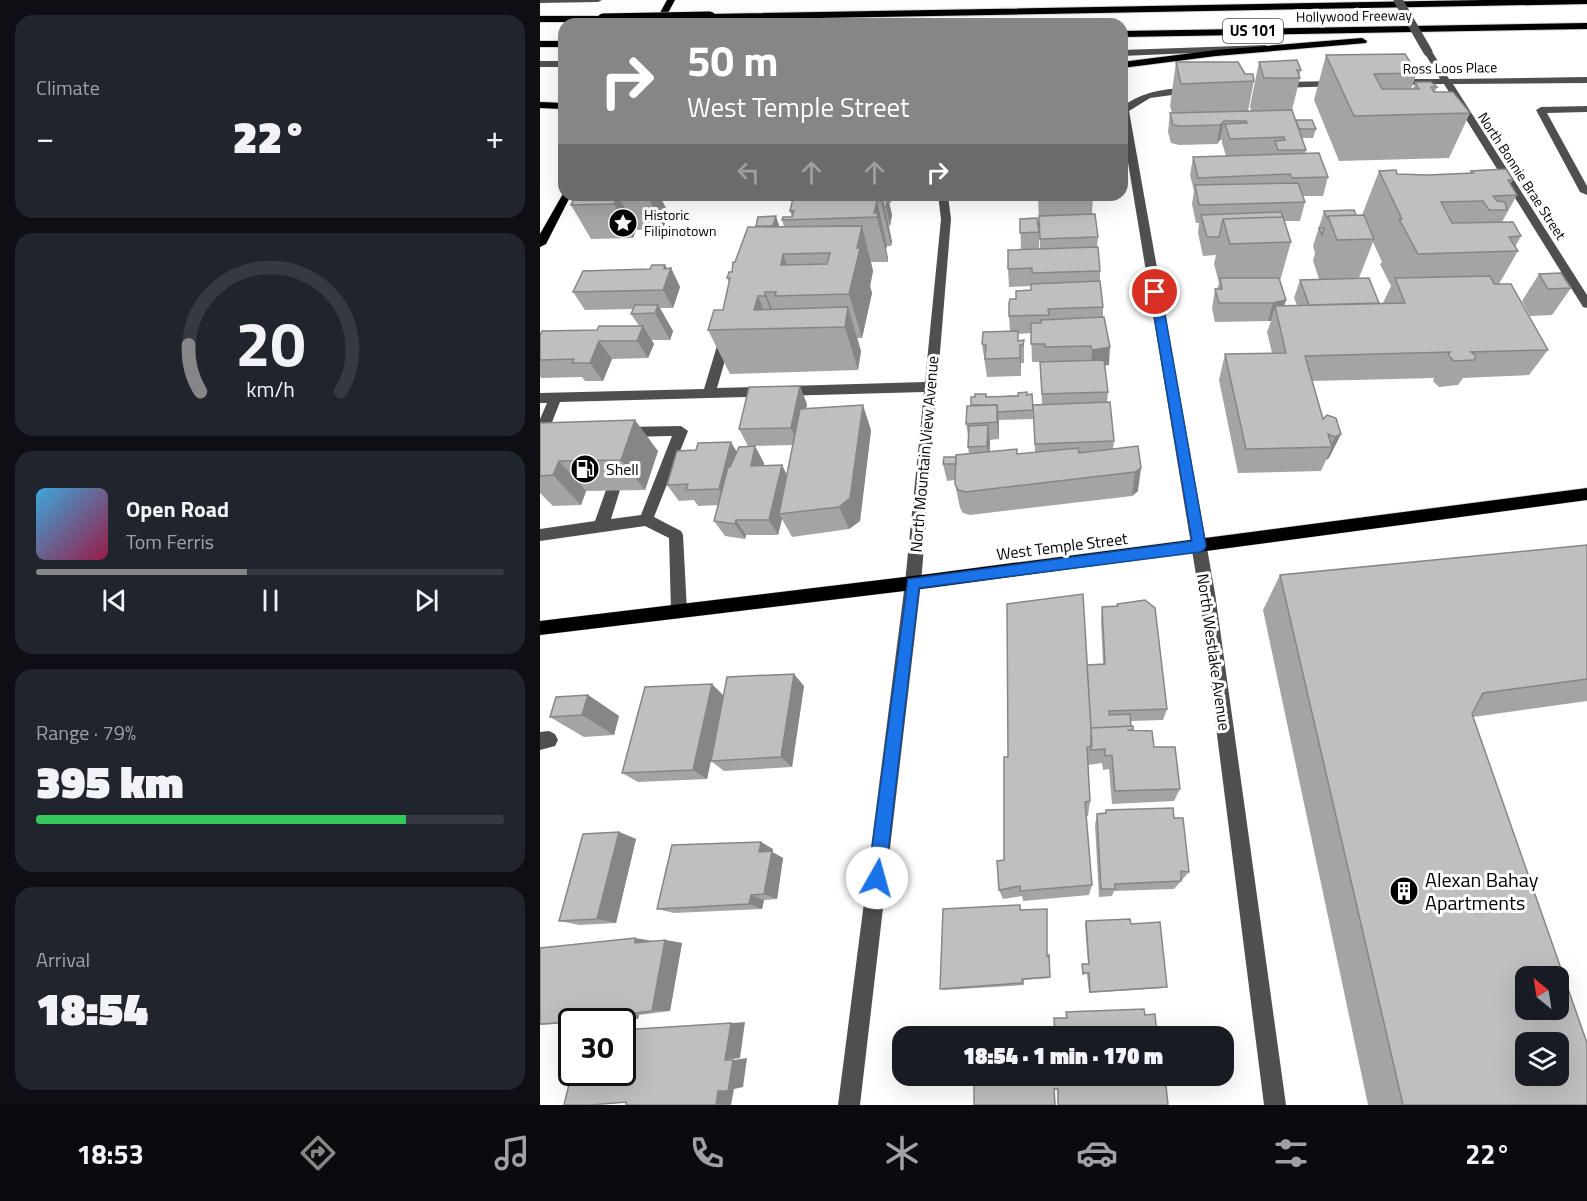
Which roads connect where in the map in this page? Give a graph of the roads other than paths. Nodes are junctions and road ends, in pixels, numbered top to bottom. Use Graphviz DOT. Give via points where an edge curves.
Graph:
graph roads {
  1 [pos="598,0"];
  2 [pos="671,0"];
  3 [pos="1398,0"];
  4 [pos="1484,0"];
  5 [pos="540,1"];
  6 [pos="1587,1"];
  7 [pos="1533,2"];
  8 [pos="656,18"];
  9 [pos="661,18"];
  10 [pos="540,19"];
  11 [pos="558,19"];
  12 [pos="1587,26"];
  13 [pos="1570,27"];
  14 [pos="1128,34"];
  15 [pos="540,44"];
  16 [pos="558,44"];
  17 [pos="1297,45"];
  18 [pos="1128,53"];
  19 [pos="540,64"];
  20 [pos="558,64"];
  21 [pos="1128,64"];
  22 [pos="1587,80"];
  23 [pos="1445,81"];
  24 [pos="1347,83"];
  25 [pos="1382,83"];
  26 [pos="1267,85"];
  27 [pos="1202,89"];
  28 [pos="540,105"];
  29 [pos="558,106"];
  30 [pos="1128,106"];
  31 [pos="1587,109"];
  32 [pos="1128,133"];
  33 [pos="1587,192"];
  34 [pos="563,201"];
  35 [pos="944,201"];
  36 [pos="540,244"];
  37 [pos="1587,304"];
  38 [pos="728,328"];
  39 [pos="930,387"];
  40 [pos="709,393"];
  41 [pos="540,398"];
  42 [pos="556,398"];
  43 [pos="608,433"];
  44 [pos="544,435"];
  45 [pos="613,490"];
  46 [pos="1587,494"];
  47 [pos="646,520"];
  48 [pos="601,526"];
  49 [pos="540,535"];
  50 [pos="1200,546"];
  51 [pos="913,583"];
  52 [pos="679,611"];
  53 [pos="540,628"];
  54 [pos="849,1105"];
  55 [pos="1275,1105"];
  1 -- 5 [label="street"];
  2 -- 9 [label="main road"];
  3 -- 23 [label="street, North Bonnie Brae Street, bridge"];
  4 -- 7 [label="highway"];
  6 -- 7 [label="highway, Hollywood Freeway / US 101"];
  7 -- 8 [label="highway, Hollywood Freeway / US 101, bridge"];
  10 -- 11 [label="highway, Hollywood Freeway / US 101, bridge"];
  12 -- 13 [label="highway, Hollywood Freeway / US 101"];
  13 -- 14 [label="highway, Hollywood Freeway / US 101"];
  13 -- 17 [label="highway"];
  15 -- 16 [label="highway"];
  17 -- 18 [label="street"];
  17 -- 21 [label="highway"];
  19 -- 20 [label="street"];
  22 -- 23 [label="street, Ross Loos Place"];
  23 -- 25 [label="street, Ross Loos Place"];
  23 -- 37 [label="street, North Bonnie Brae Street"];
  24 -- 26 [label="street"];
  27 -- 30 [label="street, North Westlake Avenue" via="1159,92 1136,99"];
  28 -- 29 [label="highway"];
  31 -- 33 [label="street" via="1541,110"];
  32 -- 50 [label="street, North Westlake Avenue"];
  34 -- 36 [label="main road"];
  35 -- 39 [label="street, North Mountain View Avenue"];
  38 -- 40 [label="street"];
  39 -- 40 [label="street"];
  39 -- 51 [label="street, North Mountain View Avenue"];
  40 -- 42 [label="street"];
  41 -- 42 [label="street"];
  42 -- 44 [label="street"];
  43 -- 47 [label="street" via="629,437 681,430"];
  45 -- 48 [label="street"];
  46 -- 50 [label="main road, West Temple Street"];
  47 -- 48 [label="street"];
  47 -- 52 [label="street" via="676,535"];
  48 -- 49 [label="street"];
  50 -- 51 [label="main road, West Temple Street"];
  50 -- 55 [label="street, North Westlake Avenue"];
  51 -- 52 [label="main road, West Temple Street"];
  51 -- 54 [label="street, North Mountain View Avenue"];
  52 -- 53 [label="main road, West Temple Street"];
}
